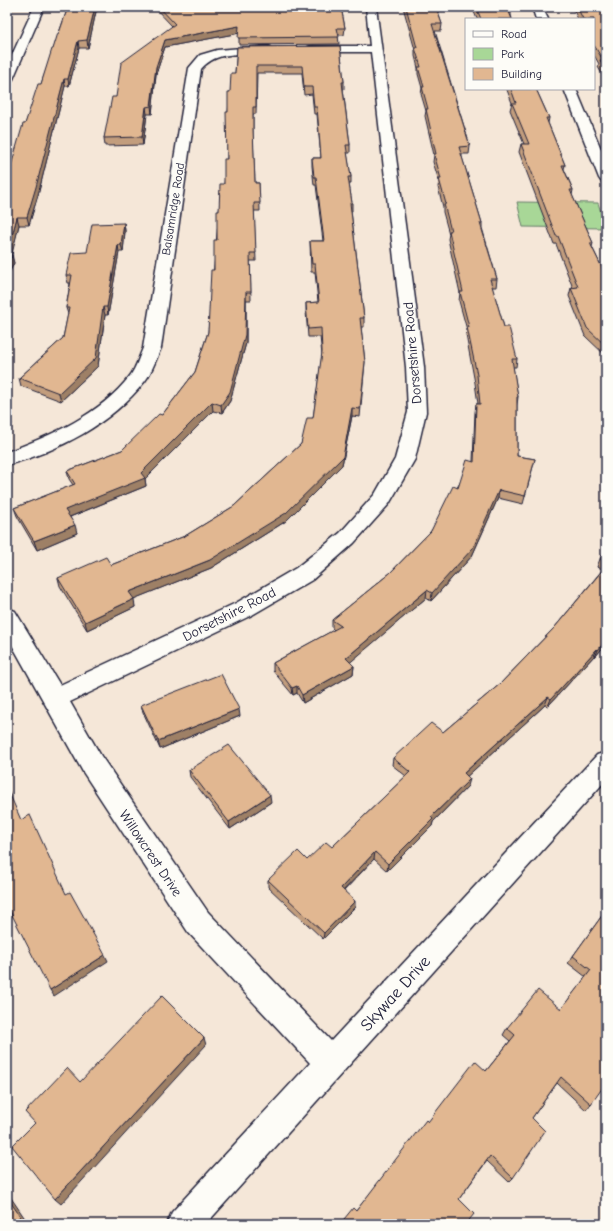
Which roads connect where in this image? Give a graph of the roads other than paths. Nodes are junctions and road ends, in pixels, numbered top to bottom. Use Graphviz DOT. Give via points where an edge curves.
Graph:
graph roads {
  1 [pos="38,7"];
  2 [pos="371,7"];
  3 [pos="537,7"];
  4 [pos="542,18"];
  5 [pos="282,49"];
  6 [pos="298,49"];
  7 [pos="376,49"];
  8 [pos="7,79"];
  9 [pos="570,90"];
  10 [pos="606,178"];
  11 [pos="7,459"];
  12 [pos="7,616"];
  13 [pos="55,698"];
  14 [pos="606,763"];
  15 [pos="331,1063"];
  16 [pos="184,1224"];
  1 -- 8 [label="street"];
  2 -- 7 [label="street, Dorsetshire Road"];
  3 -- 4 [label="street"];
  5 -- 11 [label="street, Balsamridge Road" via="221,52 204,58 195,68 152,348 139,377 114,404 81,428"];
  6 -- 7 [label="street"];
  7 -- 13 [label="street, Dorsetshire Road" via="415,367 417,412 405,459 382,499 347,538 304,574 244,609"];
  9 -- 10 [label="street"];
  12 -- 13 [label="street, Willowcrest Drive"];
  13 -- 15 [label="street, Willowcrest Drive" via="92,764 198,922"];
  14 -- 15 [label="street, Skywae Drive"];
  15 -- 16 [label="street, Skywae Drive"];
}
